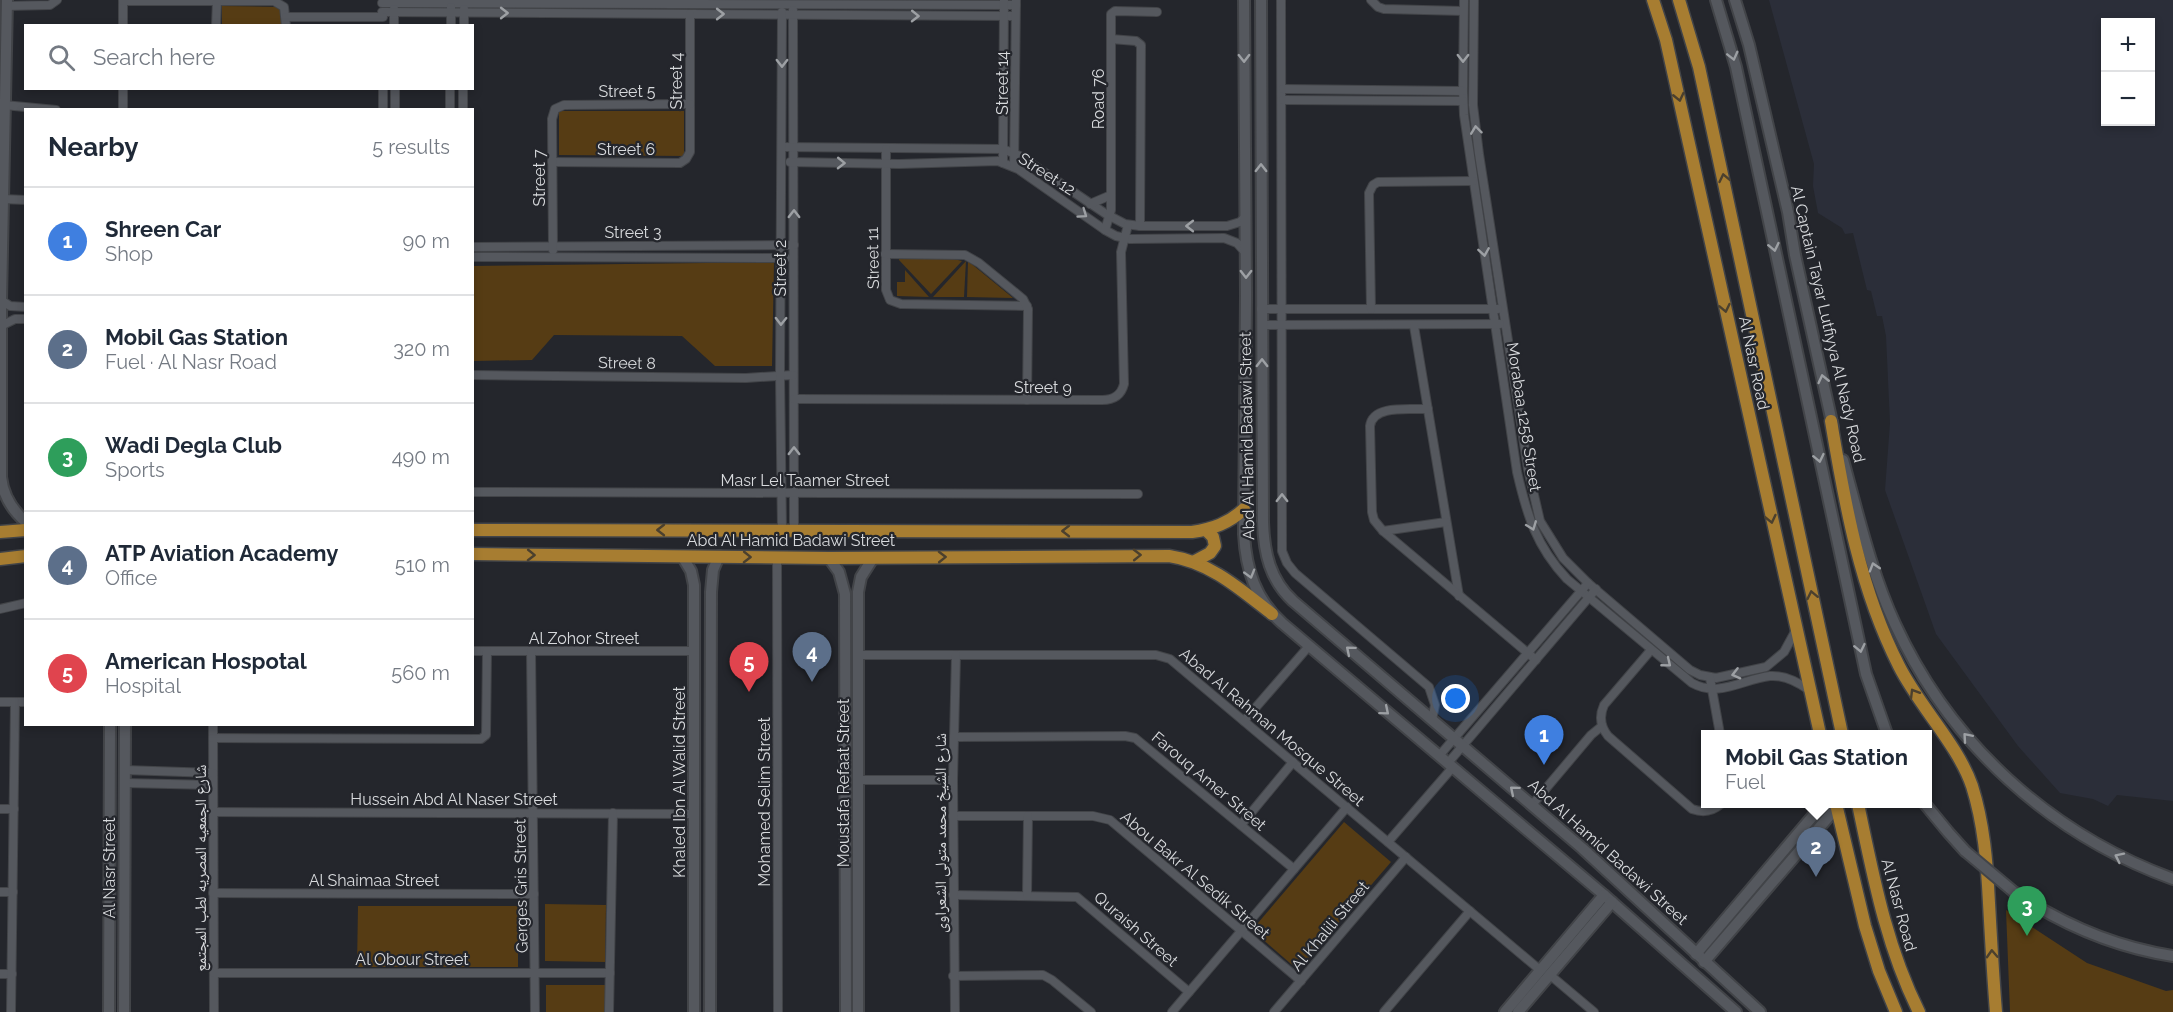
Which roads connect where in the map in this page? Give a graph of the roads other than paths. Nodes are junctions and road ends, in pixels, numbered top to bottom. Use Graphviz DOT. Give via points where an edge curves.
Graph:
graph roads {
  1 [pos="57,0"];
  2 [pos="1244,0"];
  3 [pos="1261,0"];
  4 [pos="1281,0"];
  5 [pos="1371,0"];
  6 [pos="1464,0"];
  7 [pos="1474,0"];
  8 [pos="1653,0"];
  9 [pos="1679,0"];
  10 [pos="1716,0"];
  11 [pos="1735,0"];
  12 [pos="123,1"];
  13 [pos="217,1"];
  14 [pos="382,1"];
  15 [pos="394,1"];
  16 [pos="6,3"];
  17 [pos="450,3"];
  18 [pos="464,3"];
  19 [pos="1004,3"];
  20 [pos="1016,3"];
  21 [pos="782,4"];
  22 [pos="793,4"];
  23 [pos="1463,11"];
  24 [pos="394,12"];
  25 [pos="451,12"];
  26 [pos="464,12"];
  27 [pos="1157,12"];
  28 [pos="690,14"];
  29 [pos="782,15"];
  30 [pos="793,15"];
  31 [pos="1004,16"];
  32 [pos="1016,16"];
  33 [pos="383,18"];
  34 [pos="286,21"];
  35 [pos="123,24"];
  36 [pos="216,24"];
  37 [pos="394,24"];
  38 [pos="451,24"];
  39 [pos="464,24"];
  40 [pos="1111,39"];
  41 [pos="1283,89"];
  42 [pos="123,90"];
  43 [pos="383,90"];
  44 [pos="394,90"];
  45 [pos="450,90"];
  46 [pos="463,90"];
  47 [pos="1463,91"];
  48 [pos="1283,100"];
  49 [pos="1463,101"];
  50 [pos="690,104"];
  51 [pos="4,105"];
  52 [pos="564,105"];
  53 [pos="35,108"];
  54 [pos="123,108"];
  55 [pos="383,108"];
  56 [pos="395,108"];
  57 [pos="450,108"];
  58 [pos="463,108"];
  59 [pos="782,147"];
  60 [pos="794,147"];
  61 [pos="690,149"];
  62 [pos="886,149"];
  63 [pos="1003,149"];
  64 [pos="1015,153"];
  65 [pos="1470,154"];
  66 [pos="1479,154"];
  67 [pos="552,162"];
  68 [pos="782,162"];
  69 [pos="794,162"];
  70 [pos="1003,163"];
  71 [pos="886,164"];
  72 [pos="1014,167"];
  73 [pos="1473,181"];
  74 [pos="1111,195"];
  75 [pos="3,199"];
  76 [pos="24,200"];
  77 [pos="1090,204"];
  78 [pos="1246,216"];
  79 [pos="1110,217"];
  80 [pos="1128,225"];
  81 [pos="1140,226"];
  82 [pos="1105,230"];
  83 [pos="1124,238"];
  84 [pos="782,245"];
  85 [pos="794,245"];
  86 [pos="553,246"];
  87 [pos="474,247"];
  88 [pos="1246,253"];
  89 [pos="885,254"];
  90 [pos="474,257"];
  91 [pos="553,257"];
  92 [pos="782,258"];
  93 [pos="794,258"];
  94 [pos="1,300"];
  95 [pos="1027,306"];
  96 [pos="24,307"];
  97 [pos="1493,308"];
  98 [pos="1261,309"];
  99 [pos="1282,309"];
  100 [pos="1371,309"];
  101 [pos="1502,309"];
  102 [pos="24,319"];
  103 [pos="1495,324"];
  104 [pos="1505,324"];
  105 [pos="1,326"];
  106 [pos="1262,326"];
  107 [pos="1282,326"];
  108 [pos="1414,326"];
  109 [pos="474,375"];
  110 [pos="780,375"];
  111 [pos="793,375"];
  112 [pos="794,399"];
  113 [pos="1027,400"];
  114 [pos="1428,409"];
  115 [pos="1831,421"];
  116 [pos="1528,469"];
  117 [pos="1517,472"];
  118 [pos="474,492"];
  119 [pos="782,494"];
  120 [pos="794,494"];
  121 [pos="1138,494"];
  122 [pos="2,498"];
  123 [pos="1244,509"];
  124 [pos="24,520"];
  125 [pos="1446,522"];
  126 [pos="24,530"];
  127 [pos="474,530"];
  128 [pos="1206,530"];
  129 [pos="788,531"];
  130 [pos="1383,531"];
  131 [pos="0,532"];
  132 [pos="474,555"];
  133 [pos="24,556"];
  134 [pos="682,556"];
  135 [pos="719,556"];
  136 [pos="777,557"];
  137 [pos="829,558"];
  138 [pos="873,558"];
  139 [pos="0,559"];
  140 [pos="1195,561"];
  141 [pos="712,577"];
  142 [pos="693,578"];
  143 [pos="1588,583"];
  144 [pos="859,585"];
  145 [pos="844,586"];
  146 [pos="1596,589"];
  147 [pos="1581,592"];
  148 [pos="1459,596"];
  149 [pos="1588,598"];
  150 [pos="24,603"];
  151 [pos="0,609"];
  152 [pos="1272,614"];
  153 [pos="1796,630"];
  154 [pos="1309,646"];
  155 [pos="1651,650"];
  156 [pos="474,651"];
  157 [pos="487,651"];
  158 [pos="531,651"];
  159 [pos="694,651"];
  160 [pos="1528,653"];
  161 [pos="858,655"];
  162 [pos="956,655"];
  163 [pos="1536,660"];
  164 [pos="1766,667"];
  165 [pos="1770,676"];
  166 [pos="1710,678"];
  167 [pos="1713,690"];
  168 [pos="1809,690"];
  169 [pos="0,702"];
  170 [pos="15,702"];
  171 [pos="24,702"];
  172 [pos="1244,720"];
  173 [pos="1432,720"];
  174 [pos="111,726"];
  175 [pos="125,726"];
  176 [pos="213,726"];
  177 [pos="1602,726"];
  178 [pos="1719,730"];
  179 [pos="1819,730"];
  180 [pos="1841,730"];
  181 [pos="1885,730"];
  182 [pos="954,737"];
  183 [pos="213,738"];
  184 [pos="1458,742"];
  185 [pos="1293,762"];
  186 [pos="1447,762"];
  187 [pos="125,770"];
  188 [pos="213,773"];
  189 [pos="858,780"];
  190 [pos="953,780"];
  191 [pos="125,783"];
  192 [pos="213,785"];
  193 [pos="1532,805"];
  194 [pos="1347,807"];
  195 [pos="1716,808"];
  196 [pos="1820,808"];
  197 [pos="1833,808"];
  198 [pos="1837,808"];
  199 [pos="1858,808"];
  200 [pos="1928,808"];
  201 [pos="0,809"];
  202 [pos="14,809"];
  203 [pos="213,812"];
  204 [pos="533,813"];
  205 [pos="613,813"];
  206 [pos="694,814"];
  207 [pos="953,816"];
  208 [pos="1028,816"];
  209 [pos="1241,825"];
  210 [pos="1388,842"];
  211 [pos="1406,857"];
  212 [pos="1294,869"];
  213 [pos="2173,879"];
  214 [pos="0,892"];
  215 [pos="13,892"];
  216 [pos="213,893"];
  217 [pos="534,894"];
  218 [pos="953,895"];
  219 [pos="1026,896"];
  220 [pos="1608,899"];
  221 [pos="1470,911"];
  222 [pos="1242,931"];
  223 [pos="2173,956"];
  224 [pos="1700,958"];
  225 [pos="214,973"];
  226 [pos="535,973"];
  227 [pos="610,973"];
  228 [pos="1545,973"];
  229 [pos="0,974"];
  230 [pos="12,974"];
  231 [pos="953,975"];
  232 [pos="1301,981"];
  233 [pos="1190,992"];
  234 [pos="11,1012"];
  235 [pos="110,1012"];
  236 [pos="124,1012"];
  237 [pos="214,1012"];
  238 [pos="536,1012"];
  239 [pos="609,1012"];
  240 [pos="694,1012"];
  241 [pos="710,1012"];
  242 [pos="778,1012"];
  243 [pos="846,1012"];
  244 [pos="858,1012"];
  245 [pos="955,1012"];
  246 [pos="1091,1012"];
  247 [pos="1172,1012"];
  248 [pos="1274,1012"];
  249 [pos="1384,1012"];
  250 [pos="1505,1012"];
  251 [pos="1518,1012"];
  252 [pos="1594,1012"];
  253 [pos="1736,1012"];
  254 [pos="1760,1012"];
  255 [pos="1896,1012"];
  256 [pos="1919,1012"];
  257 [pos="1995,1012"];
  1 -- 16 [label="street" via="50,5"];
  2 -- 78 [label="main road, Abd Al Hamid Badawi Street, one-way"];
  98 -- 3 [label="main road, Abd Al Hamid Badawi Street, one-way"];
  4 -- 41 [label="street"];
  5 -- 23 [label="street" via="1384,9"];
  6 -- 23 [label="street, Morabaa 1258 Street"];
  66 -- 7 [label="street, Morabaa 1258 Street, one-way" via="1473,99"];
  8 -- 153 [label="main road, Al Nasr Road, one-way" via="1666,40"];
  180 -- 9 [label="main road, Al Nasr Road, one-way" via="1709,112"];
  10 -- 181 [label="main road, one-way" via="1736,67 1866,674"];
  115 -- 11 [label="main road, Al Captain Tayar Lutfiyya Al Nady Road, one-way" via="1788,212"];
  12 -- 13 [label="street"];
  12 -- 35 [label="street"];
  13 -- 34 [label="street" via="274,1 284,7"];
  13 -- 36 [label="street"];
  14 -- 15 [label="street"];
  14 -- 33 [label="street"];
  15 -- 17 [label="street"];
  15 -- 24 [label="street"];
  16 -- 51 [label="main road"];
  17 -- 18 [label="street"];
  17 -- 25 [label="street"];
  18 -- 21 [label="street"];
  18 -- 26 [label="street"];
  19 -- 20 [label="street"];
  19 -- 22 [label="street"];
  19 -- 31 [label="street, Street 14"];
  20 -- 32 [label="street, Street 14"];
  21 -- 22 [label="street"];
  21 -- 29 [label="street, Street 2"];
  22 -- 30 [label="street, Street 2"];
  23 -- 47 [label="street, Morabaa 1258 Street, one-way"];
  24 -- 25 [label="street"];
  24 -- 33 [label="street"];
  24 -- 37 [label="street"];
  25 -- 26 [label="street"];
  25 -- 38 [label="street"];
  26 -- 28 [label="street, one-way"];
  26 -- 39 [label="street"];
  27 -- 40 [label="street, Road 76" via="1113,11"];
  28 -- 29 [label="street, one-way"];
  28 -- 50 [label="street, Street 4"];
  29 -- 30 [label="street"];
  29 -- 59 [label="street, Street 2, one-way"];
  30 -- 31 [label="street, one-way"];
  30 -- 60 [label="street, Street 2"];
  31 -- 32 [label="street"];
  31 -- 63 [label="street, Street 14"];
  32 -- 64 [label="street, Street 14"];
  33 -- 34 [label="street"];
  40 -- 74 [label="street, Road 76"];
  40 -- 81 [label="street" via="1137,41 1141,45"];
  41 -- 47 [label="street"];
  41 -- 48 [label="street"];
  42 -- 54 [label="street"];
  43 -- 55 [label="street"];
  44 -- 56 [label="street"];
  45 -- 57 [label="street"];
  46 -- 58 [label="street"];
  47 -- 49 [label="street, Morabaa 1258 Street"];
  48 -- 49 [label="street"];
  48 -- 99 [label="street"];
  49 -- 65 [label="street, Morabaa 1258 Street"];
  50 -- 52 [label="street, Street 5"];
  50 -- 61 [label="street, Street 4"];
  51 -- 53 [label="street"];
  51 -- 75 [label="main road"];
  52 -- 67 [label="street, Street 7" via="553,116"];
  59 -- 60 [label="street, Street 12"];
  59 -- 68 [label="street, Street 2"];
  60 -- 62 [label="street, Street 12"];
  60 -- 69 [label="street, Street 2"];
  61 -- 67 [label="street, Street 6" via="680,163"];
  62 -- 63 [label="street, Street 12"];
  62 -- 71 [label="street, Street 11"];
  63 -- 64 [label="street, Street 12"];
  63 -- 70 [label="street, Street 14"];
  64 -- 72 [label="street, Street 14"];
  64 -- 77 [label="street, Street 12"];
  65 -- 66 [label="street"];
  65 -- 73 [label="street, Morabaa 1258 Street"];
  66 -- 101 [label="street, Morabaa 1258 Street"];
  67 -- 86 [label="street, Street 7"];
  68 -- 69 [label="street, Street 12"];
  68 -- 84 [label="street, Street 2"];
  69 -- 71 [label="street, Street 12, one-way"];
  85 -- 69 [label="street, Street 2, one-way"];
  70 -- 71 [label="street, Street 12"];
  70 -- 72 [label="street, Street 12"];
  71 -- 89 [label="street, Street 11"];
  72 -- 82 [label="street, Street 12, one-way"];
  73 -- 97 [label="street, Morabaa 1258 Street, one-way"];
  73 -- 100 [label="street" via="1373,185"];
  74 -- 77 [label="street"];
  74 -- 79 [label="street, Road 76"];
  75 -- 76 [label="street"];
  75 -- 94 [label="main road"];
  77 -- 79 [label="street, Street 12"];
  78 -- 81 [label="street, Street 12, one-way" via="1227,226"];
  78 -- 88 [label="main road, Abd Al Hamid Badawi Street"];
  79 -- 80 [label="street, Street 12"];
  79 -- 82 [label="street, Road 76"];
  80 -- 81 [label="street, Street 12"];
  80 -- 83 [label="street, Street 9"];
  82 -- 83 [label="street, Street 12"];
  83 -- 88 [label="street, Street 12" via="1224,238 1237,243"];
  83 -- 113 [label="street, Street 9" via="1121,392 1106,400"];
  84 -- 85 [label="street, Street 3"];
  84 -- 86 [label="street, Street 3"];
  84 -- 92 [label="street, Street 2"];
  85 -- 93 [label="street, Street 2"];
  86 -- 87 [label="street, Street 3"];
  86 -- 91 [label="street, Street 7"];
  88 -- 123 [label="main road, Abd Al Hamid Badawi Street, one-way"];
  89 -- 95 [label="street" via="965,255 1021,297"];
  89 -- 95 [label="street, Street 11" via="886,293 894,303"];
  90 -- 91 [label="street, Street 3"];
  91 -- 92 [label="street, Street 3"];
  92 -- 93 [label="street, Street 3"];
  92 -- 110 [label="street, Street 2, one-way"];
  93 -- 111 [label="street, Street 2"];
  94 -- 96 [label="street" via="10,306"];
  94 -- 105 [label="main road"];
  95 -- 113 [label="street"];
  97 -- 100 [label="street"];
  97 -- 101 [label="street"];
  97 -- 103 [label="street, Morabaa 1258 Street"];
  98 -- 99 [label="street"];
  98 -- 106 [label="main road, Abd Al Hamid Badawi Street"];
  99 -- 100 [label="street"];
  99 -- 107 [label="street"];
  101 -- 104 [label="street, Morabaa 1258 Street"];
  102 -- 105 [label="street" via="10,320"];
  103 -- 104 [label="street"];
  103 -- 108 [label="street"];
  103 -- 117 [label="street, Morabaa 1258 Street"];
  104 -- 116 [label="street, Morabaa 1258 Street"];
  105 -- 122 [label="main road"];
  106 -- 107 [label="street"];
  173 -- 106 [label="main road, Abd Al Hamid Badawi Street, one-way" via="1293,602 1272,572 1263,522"];
  107 -- 108 [label="street"];
  173 -- 107 [label="street, one-way" via="1430,687 1295,573 1284,558"];
  108 -- 114 [label="street"];
  109 -- 110 [label="street, Street 8"];
  110 -- 111 [label="street, Street 8"];
  110 -- 119 [label="street, Street 2"];
  111 -- 112 [label="street, Street 2"];
  112 -- 113 [label="street, Street 9"];
  120 -- 112 [label="street, Street 2, one-way"];
  114 -- 125 [label="street"];
  114 -- 130 [label="street" via="1381,412 1370,423 1372,512"];
  213 -- 115 [label="main road, Al Captain Tayar Lutfiyya Al Nady Road, one-way" via="2110,853 2043,810 1987,760 1940,703 1895,624"];
  257 -- 115 [label="main road, one-way" via="1986,847 1977,804 1962,764 1909,685 1873,607 1858,559"];
  116 -- 117 [label="street"];
  116 -- 143 [label="street, Morabaa 1258 Street" via="1545,530 1563,558"];
  117 -- 147 [label="street, Morabaa 1258 Street, one-way" via="1540,544"];
  118 -- 119 [label="street, Masr Lel Taamer Street"];
  119 -- 120 [label="street, Masr Lel Taamer Street"];
  119 -- 129 [label="street, Street 2"];
  120 -- 121 [label="street, Masr Lel Taamer Street"];
  120 -- 129 [label="street, Street 2"];
  122 -- 124 [label="main road"];
  123 -- 128 [label="main road, Abd Al Hamid Badawi Street" via="1224,524"];
  123 -- 152 [label="main road, Abd Al Hamid Badawi Street, one-way" via="1244,548 1249,572"];
  125 -- 130 [label="street"];
  125 -- 148 [label="street"];
  126 -- 131 [label="main road"];
  129 -- 127 [label="main road, Abd Al Hamid Badawi Street, one-way"];
  128 -- 129 [label="main road, Abd Al Hamid Badawi Street, one-way"];
  128 -- 140 [label="main road" via="1215,546 1210,554"];
  130 -- 148 [label="street"];
  132 -- 134 [label="main road, Abd Al Hamid Badawi Street, one-way"];
  133 -- 139 [label="main road"];
  134 -- 135 [label="main road, Abd Al Hamid Badawi Street"];
  134 -- 142 [label="main road, Khaled Ibn Al Walid Street"];
  135 -- 136 [label="main road, Abd Al Hamid Badawi Street, one-way"];
  135 -- 141 [label="main road, Khaled Ibn Al Walid Street"];
  136 -- 137 [label="main road, Abd Al Hamid Badawi Street"];
  136 -- 242 [label="street, Mohamed Selim Street"];
  137 -- 138 [label="main road, Abd Al Hamid Badawi Street"];
  137 -- 145 [label="main road, Moustafa Refaat Street"];
  138 -- 140 [label="main road, Abd Al Hamid Badawi Street, one-way" via="1155,555"];
  138 -- 144 [label="main road, Moustafa Refaat Street"];
  140 -- 152 [label="main road, Abd Al Hamid Badawi Street"];
  141 -- 142 [label="main road"];
  141 -- 241 [label="main road, Khaled Ibn Al Walid Street"];
  142 -- 159 [label="main road, Khaled Ibn Al Walid Street"];
  143 -- 146 [label="street, Morabaa 1258 Street"];
  143 -- 147 [label="street"];
  144 -- 145 [label="main road" via="849,581"];
  144 -- 161 [label="main road, Moustafa Refaat Street"];
  145 -- 243 [label="main road, Moustafa Refaat Street"];
  146 -- 149 [label="street"];
  146 -- 166 [label="street, Morabaa 1258 Street" via="1690,670"];
  147 -- 149 [label="street, Morabaa 1258 Street"];
  147 -- 160 [label="street"];
  148 -- 160 [label="street"];
  149 -- 155 [label="street, Morabaa 1258 Street"];
  149 -- 163 [label="street"];
  150 -- 151 [label="street"];
  152 -- 154 [label="main road, Abd Al Hamid Badawi Street"];
  153 -- 164 [label="street" via="1784,652"];
  153 -- 168 [label="main road, Al Nasr Road"];
  154 -- 172 [label="street"];
  154 -- 186 [label="main road, Abd Al Hamid Badawi Street, one-way"];
  155 -- 167 [label="street, Morabaa 1258 Street, one-way" via="1692,683"];
  155 -- 177 [label="street" via="1604,705 1600,715"];
  156 -- 157 [label="street, Al Zohor Street"];
  157 -- 158 [label="street, Al Zohor Street"];
  157 -- 183 [label="street" via="486,735 481,740"];
  158 -- 159 [label="street, Al Zohor Street"];
  158 -- 204 [label="street, Gerges Gris Street"];
  159 -- 206 [label="main road, Khaled Ibn Al Walid Street"];
  160 -- 163 [label="street"];
  160 -- 184 [label="street"];
  161 -- 162 [label="street, Abad Al Rahman Mosque Street"];
  161 -- 189 [label="main road, Moustafa Refaat Street"];
  162 -- 172 [label="street, Abad Al Rahman Mosque Street" via="1161,656 1173,661"];
  162 -- 182 [label="street, شارع الشيخ محمد متولى الشعراوى"];
  163 -- 184 [label="street"];
  164 -- 165 [label="street" via="1772,670"];
  164 -- 166 [label="street, one-way"];
  165 -- 167 [label="street"];
  165 -- 168 [label="street" via="1791,679"];
  166 -- 167 [label="street"];
  167 -- 178 [label="street"];
  168 -- 179 [label="main road, Al Nasr Road"];
  169 -- 170 [label="street"];
  170 -- 171 [label="street"];
  170 -- 202 [label="street"];
  172 -- 185 [label="street, Abad Al Rahman Mosque Street"];
  173 -- 184 [label="main road, Abd Al Hamid Badawi Street"];
  174 -- 235 [label="main road, Al Nasr Street"];
  175 -- 187 [label="main road, Al Nasr Street"];
  176 -- 183 [label="street, شارع الجمعيه المصريه لطب المجتمع"];
  177 -- 193 [label="street"];
  177 -- 195 [label="street" via="1692,809"];
  182 -- 190 [label="street, شارع الشيخ محمد متولى الشعراوى"];
  182 -- 209 [label="street, Farouq Amer Street" via="1130,736"];
  183 -- 188 [label="street, شارع الجمعيه المصريه لطب المجتمع"];
  184 -- 186 [label="street"];
  193 -- 184 [label="main road, Abd Al Hamid Badawi Street, one-way"];
  185 -- 194 [label="street, Abad Al Rahman Mosque Street"];
  185 -- 209 [label="street"];
  186 -- 210 [label="street"];
  186 -- 220 [label="main road, Abd Al Hamid Badawi Street"];
  187 -- 188 [label="street"];
  187 -- 191 [label="main road, Al Nasr Street"];
  188 -- 192 [label="street, شارع الجمعيه المصريه لطب المجتمع"];
  189 -- 190 [label="street"];
  189 -- 244 [label="main road, Moustafa Refaat Street"];
  190 -- 207 [label="street, شارع الشيخ محمد متولى الشعراوى"];
  191 -- 192 [label="street"];
  191 -- 236 [label="main road, Al Nasr Street"];
  192 -- 203 [label="street, شارع الجمعيه المصريه لطب المجتمع"];
  193 -- 224 [label="main road, Abd Al Hamid Badawi Street"];
  194 -- 210 [label="street, Abad Al Rahman Mosque Street"];
  194 -- 212 [label="street"];
  196 -- 224 [label="main road"];
  197 -- 224 [label="main road"];
  198 -- 255 [label="main road" via="1868,938"];
  199 -- 256 [label="main road, Al Nasr Road" via="1883,919"];
  200 -- 223 [label="main road, bridge" via="1965,851 2014,892 2080,930 2136,949"];
  201 -- 202 [label="street"];
  202 -- 215 [label="street"];
  203 -- 204 [label="street, Hussein Abd Al Naser Street"];
  203 -- 216 [label="street, شارع الجمعيه المصريه لطب المجتمع"];
  204 -- 205 [label="street, Hussein Abd Al Naser Street"];
  204 -- 217 [label="street, Gerges Gris Street"];
  205 -- 206 [label="street, Hussein Abd Al Naser Street"];
  205 -- 227 [label="street"];
  206 -- 240 [label="main road, Khaled Ibn Al Walid Street"];
  207 -- 208 [label="street, Abou Bakr Al Sedik Street"];
  207 -- 218 [label="street, شارع الشيخ محمد متولى الشعراوى"];
  208 -- 219 [label="street"];
  208 -- 222 [label="street, Abou Bakr Al Sedik Street" via="1093,816 1115,823"];
  209 -- 212 [label="street, Farouq Amer Street"];
  210 -- 211 [label="street, Abad Al Rahman Mosque Street"];
  211 -- 221 [label="street, Abad Al Rahman Mosque Street"];
  211 -- 232 [label="street, Al Khalili Street"];
  212 -- 222 [label="street"];
  214 -- 215 [label="street"];
  215 -- 230 [label="street"];
  216 -- 217 [label="street, Al Shaimaa Street"];
  216 -- 225 [label="street, شارع الجمعيه المصريه لطب المجتمع"];
  217 -- 226 [label="street, Gerges Gris Street"];
  218 -- 219 [label="street, Quraish Street"];
  218 -- 231 [label="street, شارع الشيخ محمد متولى الشعراوى"];
  219 -- 233 [label="street, Quraish Street" via="1081,899"];
  220 -- 228 [label="main road"];
  220 -- 253 [label="main road, Abd Al Hamid Badawi Street"];
  221 -- 228 [label="street, Abad Al Rahman Mosque Street"];
  221 -- 249 [label="street"];
  222 -- 232 [label="street, Abou Bakr Al Sedik Street"];
  222 -- 233 [label="street"];
  224 -- 254 [label="main road, Abd Al Hamid Badawi Street"];
  225 -- 226 [label="street, Al Obour Street"];
  225 -- 237 [label="street, شارع الجمعيه المصريه لطب المجتمع"];
  226 -- 227 [label="street, Al Obour Street"];
  226 -- 238 [label="street, Gerges Gris Street"];
  227 -- 239 [label="street"];
  228 -- 250 [label="main road"];
  228 -- 251 [label="main road"];
  228 -- 252 [label="street, Abad Al Rahman Mosque Street"];
  229 -- 230 [label="street"];
  230 -- 234 [label="street"];
  231 -- 245 [label="street, شارع الشيخ محمد متولى الشعراوى"];
  231 -- 246 [label="street" via="1046,976"];
  232 -- 248 [label="street, Al Khalili Street"];
  233 -- 247 [label="street"];
}
